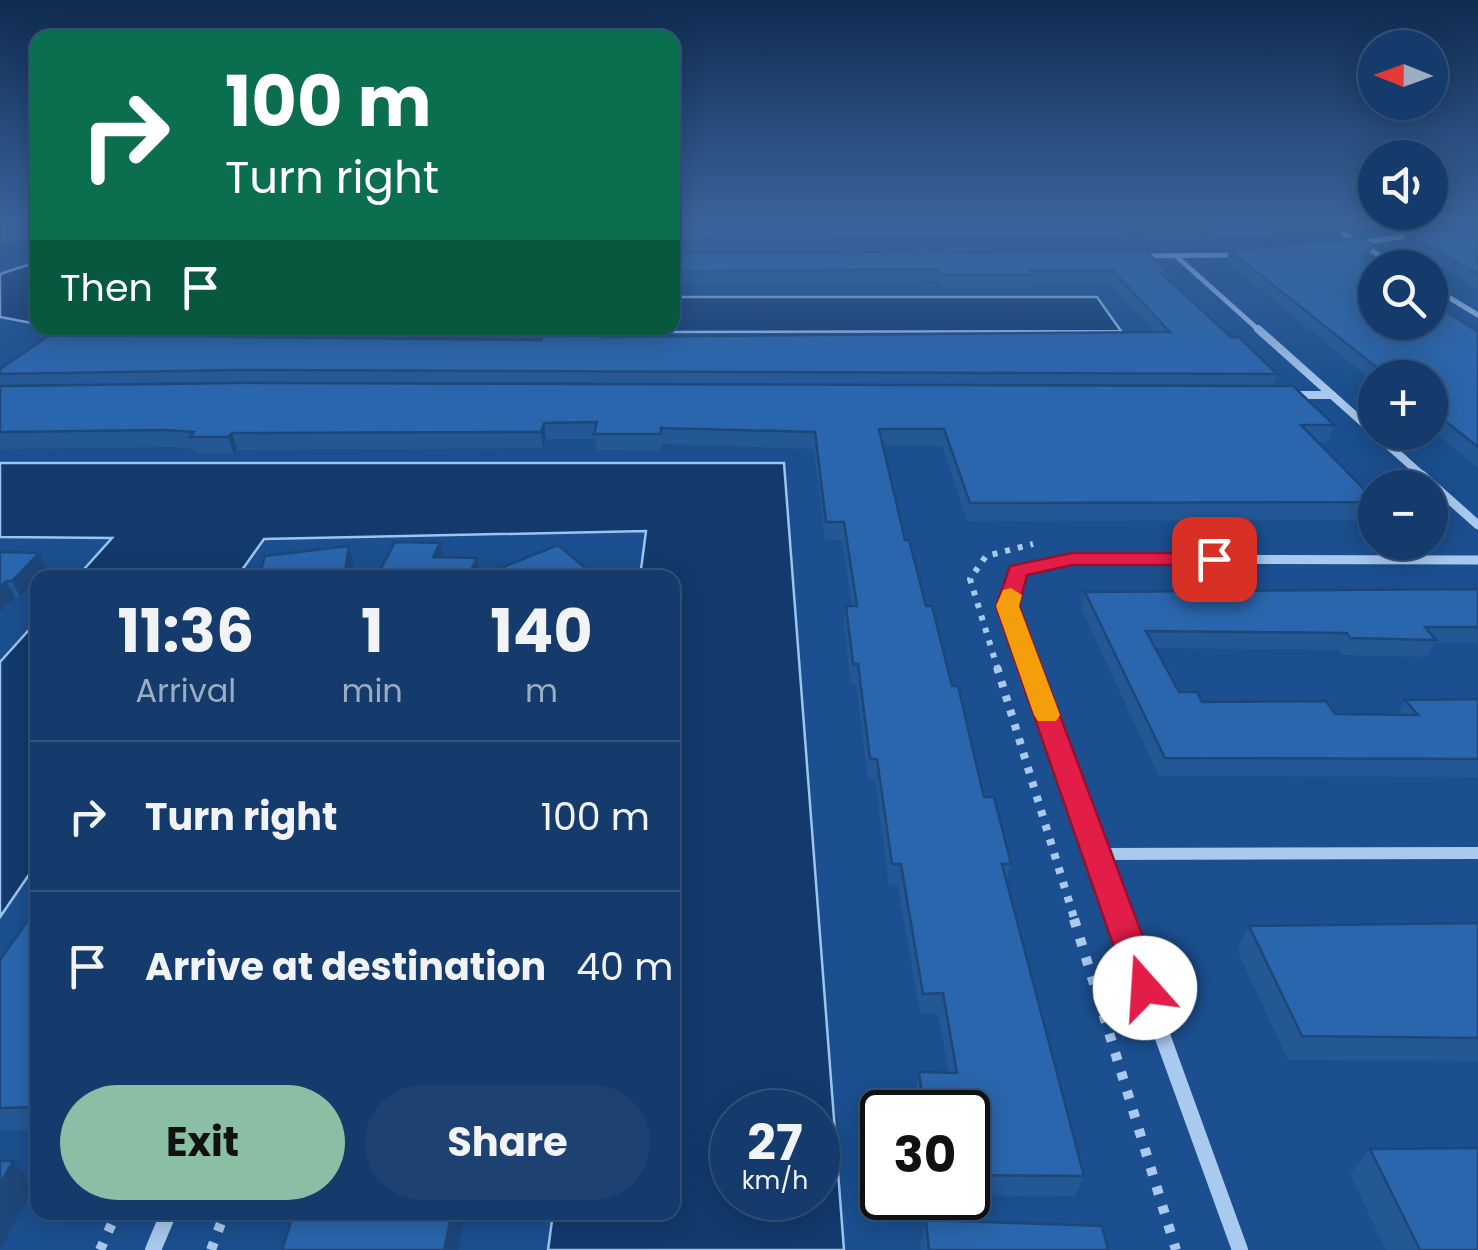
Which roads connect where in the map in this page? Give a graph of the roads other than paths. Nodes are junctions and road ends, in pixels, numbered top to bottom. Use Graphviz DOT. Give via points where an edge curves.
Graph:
graph roads {
  1 [pos="1200,277"];
  2 [pos="1448,297"];
  3 [pos="1478,315"];
  4 [pos="1275,394"];
  5 [pos="1332,395"];
  6 [pos="1478,525"];
  7 [pos="1478,560"];
  8 [pos="1478,853"];
  9 [pos="1097,854"];
  10 [pos="166,1220"];
  11 [pos="153,1250"];
  12 [pos="1240,1250"];
  1 -- 5 [label="street"];
  2 -- 3 [label="street"];
  4 -- 5 [label="street"];
  5 -- 6 [label="street"];
  7 -- 9 [label="street" via="1072,559 1018,570 1008,606"];
  8 -- 9 [label="street"];
  9 -- 12 [label="street"];
  10 -- 11 [label="street"];
}
